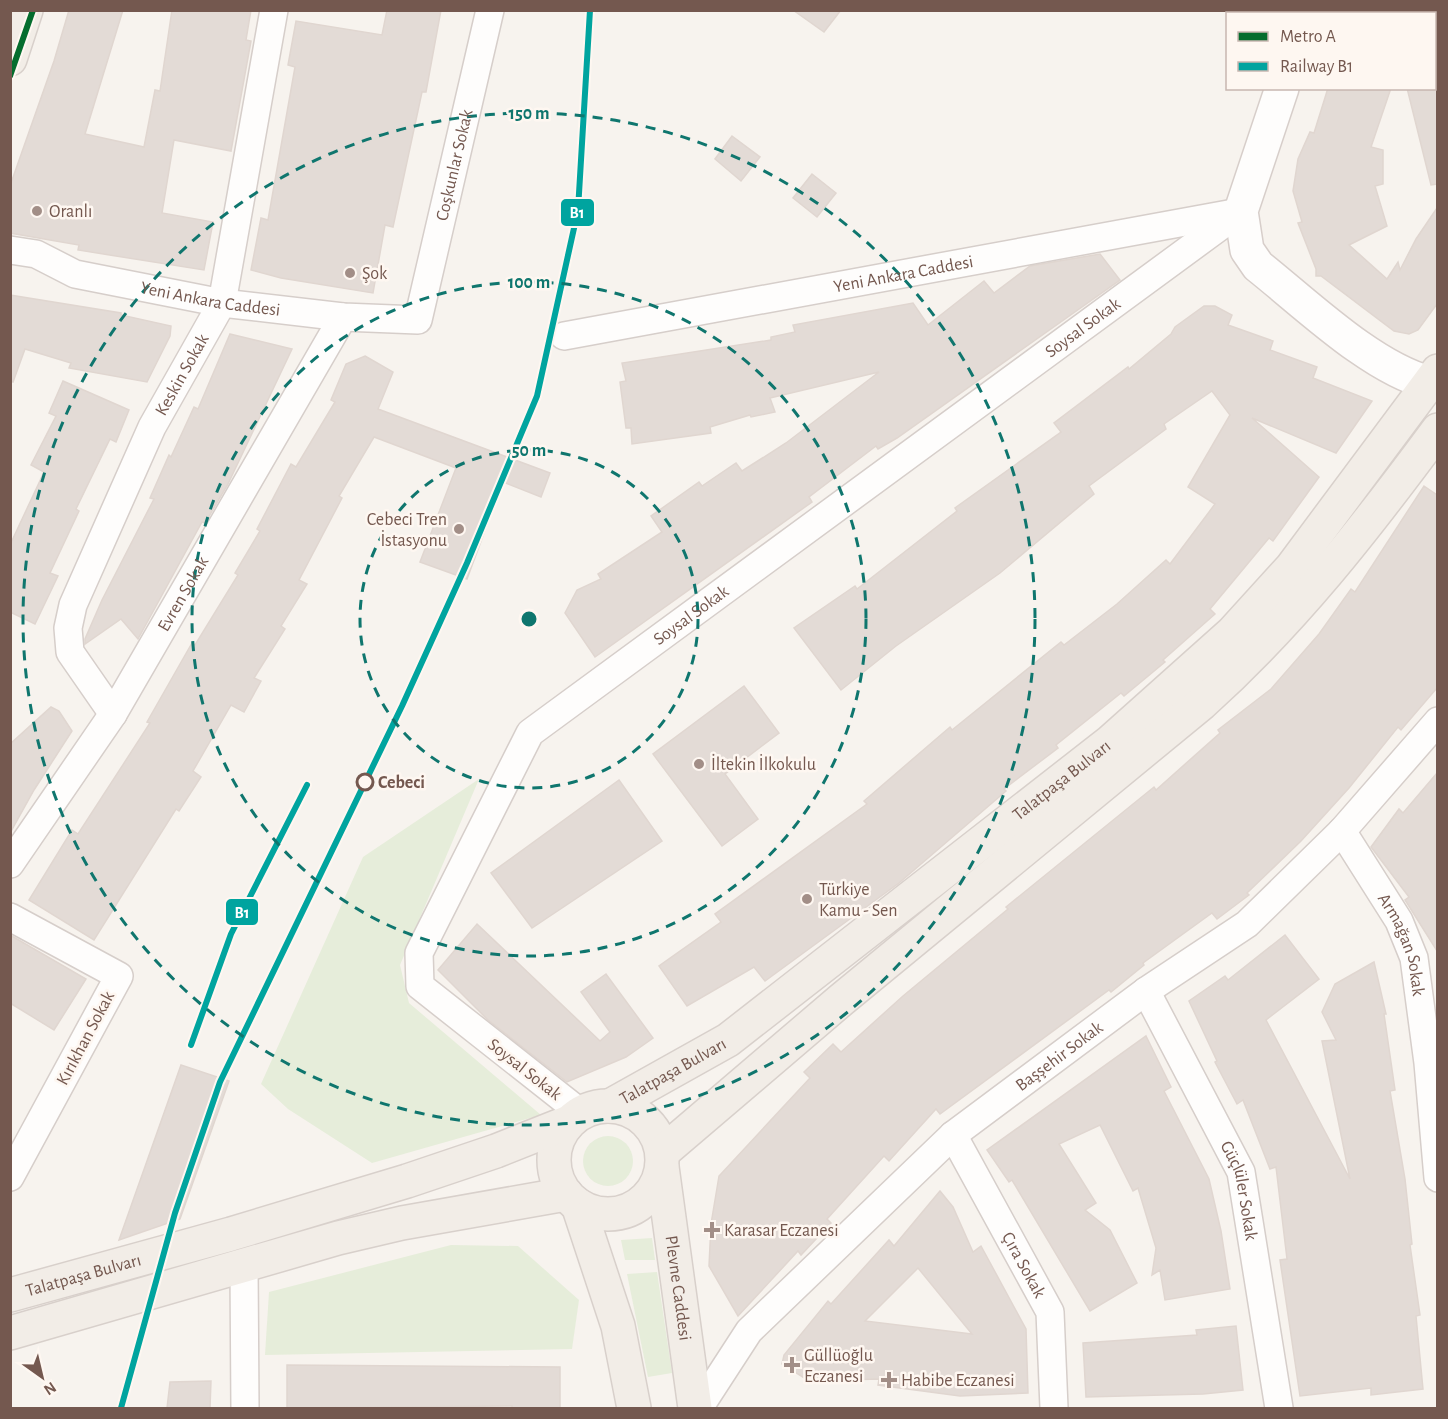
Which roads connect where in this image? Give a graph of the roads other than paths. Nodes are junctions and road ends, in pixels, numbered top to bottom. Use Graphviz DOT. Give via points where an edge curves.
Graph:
graph roads {
  1 [pos="26,10"];
  2 [pos="274,10"];
  3 [pos="490,10"];
  4 [pos="10,59"];
  5 [pos="1281,90"];
  6 [pos="1241,211"];
  7 [pos="10,250"];
  8 [pos="222,303"];
  9 [pos="343,317"];
  10 [pos="418,320"];
  11 [pos="564,336"];
  12 [pos="1435,375"];
  13 [pos="1437,430"];
  14 [pos="112,714"];
  15 [pos="1437,722"];
  16 [pos="1342,831"];
  17 [pos="10,864"];
  18 [pos="10,917"];
  19 [pos="1146,991"];
  20 [pos="587,1114"];
  21 [pos="953,1135"];
  22 [pos="662,1160"];
  23 [pos="10,1177"];
  24 [pos="1437,1178"];
  25 [pos="572,1199"];
  26 [pos="244,1267"];
  27 [pos="20,1292"];
  28 [pos="20,1330"];
  29 [pos="245,1408"];
  30 [pos="634,1408"];
  31 [pos="697,1408"];
  32 [pos="1054,1408"];
  33 [pos="1279,1408"];
  1 -- 4 [label="main road"];
  2 -- 8 [label="street, Keskin Sokak"];
  3 -- 10 [label="street, Coşkunlar Sokak"];
  5 -- 6 [label="main road"];
  6 -- 11 [label="street, Yeni Ankara Caddesi"];
  6 -- 12 [label="main road" via="1248,250 1258,266 1372,356 1413,379"];
  6 -- 20 [label="street, Soysal Sokak" via="530,733 419,953 420,986"];
  7 -- 8 [label="street, Yeni Ankara Caddesi" via="36,254 75,274"];
  8 -- 9 [label="street, Yeni Ankara Caddesi"];
  8 -- 14 [label="street, Keskin Sokak" via="152,427 74,604 68,628 70,652"];
  9 -- 10 [label="street, Yeni Ankara Caddesi"];
  9 -- 14 [label="street, Evren Sokak"];
  12 -- 20 [label="main road, Talatpaşa Bulvarı" via="1292,567 1232,633 1171,690 728,1040"];
  13 -- 22 [label="main road, Talatpaşa Bulvarı" via="1322,581 1253,657 1202,704 841,1000"];
  14 -- 17 [label="street, Evren Sokak"];
  15 -- 16 [label="street, Başşehir Sokak"];
  16 -- 19 [label="street, Başşehir Sokak" via="1247,924"];
  16 -- 24 [label="street, Armağan Sokak" via="1399,921 1414,958 1428,1062"];
  18 -- 23 [label="street, Kırıkhan Sokak" via="118,976"];
  19 -- 21 [label="street, Başşehir Sokak"];
  19 -- 33 [label="street, Güçlüler Sokak" via="1241,1172"];
  20 -- 22 [label="main road" via="639,1116 651,1127"];
  20 -- 25 [label="main road" via="558,1142 554,1165 558,1180"];
  20 -- 27 [label="main road, Talatpaşa Bulvarı" via="448,1167 231,1234"];
  21 -- 31 [label="street, Başşehir Sokak" via="749,1331"];
  21 -- 32 [label="street, Çıra Sokak" via="1050,1312"];
  22 -- 25 [label="main road, Talatpaşa Bulvarı" via="654,1189 627,1210 611,1214 594,1212"];
  22 -- 31 [label="main road, Plevne Caddesi"];
  25 -- 26 [label="main road, Talatpaşa Bulvarı" via="391,1225"];
  25 -- 30 [label="main road" via="618,1326"];
  26 -- 28 [label="main road, Talatpaşa Bulvarı"];
  26 -- 29 [label="street"];
}
